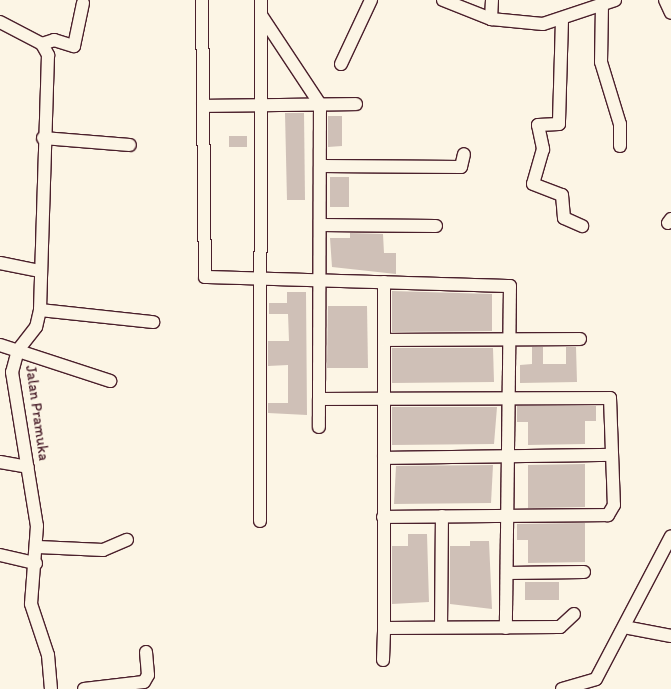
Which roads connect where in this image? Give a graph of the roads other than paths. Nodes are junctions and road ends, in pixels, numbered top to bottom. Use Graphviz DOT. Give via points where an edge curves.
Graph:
graph roads {
  1 [pos="202,0"];
  2 [pos="261,0"];
  3 [pos="371,0"];
  4 [pos="443,0"];
  5 [pos="492,0"];
  6 [pos="615,0"];
  7 [pos="665,0"];
  8 [pos="83,2"];
  9 [pos="602,5"];
  10 [pos="671,13"];
  11 [pos="261,15"];
  12 [pos="491,19"];
  13 [pos="562,20"];
  14 [pos="0,22"];
  15 [pos="42,44"];
  16 [pos="341,64"];
  17 [pos="261,104"];
  18 [pos="320,104"];
  19 [pos="356,104"];
  20 [pos="203,106"];
  21 [pos="43,138"];
  22 [pos="130,145"];
  23 [pos="620,146"];
  24 [pos="464,154"];
  25 [pos="322,166"];
  26 [pos="321,225"];
  27 [pos="436,226"];
  28 [pos="582,226"];
  29 [pos="0,263"];
  30 [pos="40,271"];
  31 [pos="260,280"];
  32 [pos="320,281"];
  33 [pos="384,282"];
  34 [pos="40,310"];
  35 [pos="153,322"];
  36 [pos="384,340"];
  37 [pos="510,340"];
  38 [pos="580,340"];
  39 [pos="0,345"];
  40 [pos="18,350"];
  41 [pos="110,381"];
  42 [pos="320,399"];
  43 [pos="507,400"];
  44 [pos="383,401"];
  45 [pos="319,428"];
  46 [pos="506,455"];
  47 [pos="612,455"];
  48 [pos="384,458"];
  49 [pos="0,462"];
  50 [pos="28,467"];
  51 [pos="506,514"];
  52 [pos="442,516"];
  53 [pos="383,517"];
  54 [pos="260,521"];
  55 [pos="671,536"];
  56 [pos="126,540"];
  57 [pos="38,547"];
  58 [pos="0,555"];
  59 [pos="36,563"];
  60 [pos="584,572"];
  61 [pos="507,573"];
  62 [pos="574,614"];
  63 [pos="441,627"];
  64 [pos="624,627"];
  65 [pos="384,628"];
  66 [pos="506,628"];
  67 [pos="671,636"];
  68 [pos="146,652"];
  69 [pos="383,660"];
  70 [pos="50,689"];
  71 [pos="84,689"];
  72 [pos="562,689"];
  1 -- 20 [label="street"];
  2 -- 11 [label="street"];
  3 -- 16 [label="street"];
  4 -- 12 [label="street"];
  5 -- 12 [label="street"];
  6 -- 9 [label="street"];
  7 -- 10 [label="street"];
  8 -- 15 [label="street" via="74,46 54,40"];
  9 -- 13 [label="street"];
  9 -- 23 [label="street" via="601,62 620,124"];
  11 -- 17 [label="street"];
  11 -- 18 [label="street"];
  12 -- 13 [label="street" via="543,24"];
  13 -- 28 [label="street" via="559,124 538,125 543,149 533,184 562,195 564,218"];
  14 -- 15 [label="street"];
  15 -- 21 [label="street, Jalan Pramuka" via="48,55"];
  17 -- 18 [label="street"];
  17 -- 20 [label="street"];
  17 -- 31 [label="street"];
  18 -- 19 [label="street"];
  18 -- 25 [label="street"];
  20 -- 31 [label="street" via="205,277"];
  21 -- 22 [label="street"];
  21 -- 30 [label="street, Jalan Pramuka"];
  24 -- 25 [label="street" via="461,168"];
  25 -- 26 [label="street"];
  26 -- 27 [label="street"];
  26 -- 32 [label="street"];
  29 -- 30 [label="street"];
  30 -- 34 [label="street, Jalan Pramuka"];
  31 -- 32 [label="street"];
  31 -- 54 [label="street"];
  32 -- 33 [label="street"];
  32 -- 42 [label="street"];
  33 -- 36 [label="street"];
  33 -- 37 [label="street" via="506,283 511,291"];
  34 -- 35 [label="street"];
  34 -- 40 [label="street, Jalan Pramuka" via="36,327"];
  36 -- 37 [label="street"];
  36 -- 44 [label="street"];
  37 -- 38 [label="street"];
  37 -- 43 [label="street"];
  39 -- 40 [label="street"];
  40 -- 41 [label="street"];
  40 -- 50 [label="street, Jalan Pramuka" via="12,372"];
  42 -- 44 [label="street"];
  42 -- 45 [label="street"];
  43 -- 44 [label="street"];
  43 -- 46 [label="street"];
  43 -- 47 [label="street" via="607,396"];
  44 -- 48 [label="street"];
  46 -- 47 [label="street"];
  46 -- 48 [label="street"];
  46 -- 51 [label="street"];
  47 -- 51 [label="street" via="614,505 608,515"];
  48 -- 53 [label="street"];
  49 -- 50 [label="street"];
  50 -- 57 [label="street, Jalan Pramuka"];
  51 -- 52 [label="street"];
  51 -- 61 [label="street"];
  52 -- 53 [label="street"];
  52 -- 63 [label="street"];
  53 -- 65 [label="street"];
  55 -- 64 [label="street"];
  56 -- 57 [label="street" via="103,550"];
  57 -- 59 [label="street, Jalan Pramuka"];
  58 -- 59 [label="street"];
  59 -- 70 [label="street, Jalan Pramuka" via="31,604 48,655"];
  60 -- 61 [label="street"];
  61 -- 66 [label="street"];
  62 -- 66 [label="street" via="560,628"];
  63 -- 65 [label="street"];
  63 -- 66 [label="street"];
  64 -- 67 [label="street"];
  64 -- 72 [label="street" via="596,680"];
  65 -- 69 [label="street"];
  68 -- 71 [label="street" via="148,675 144,682"];
}
